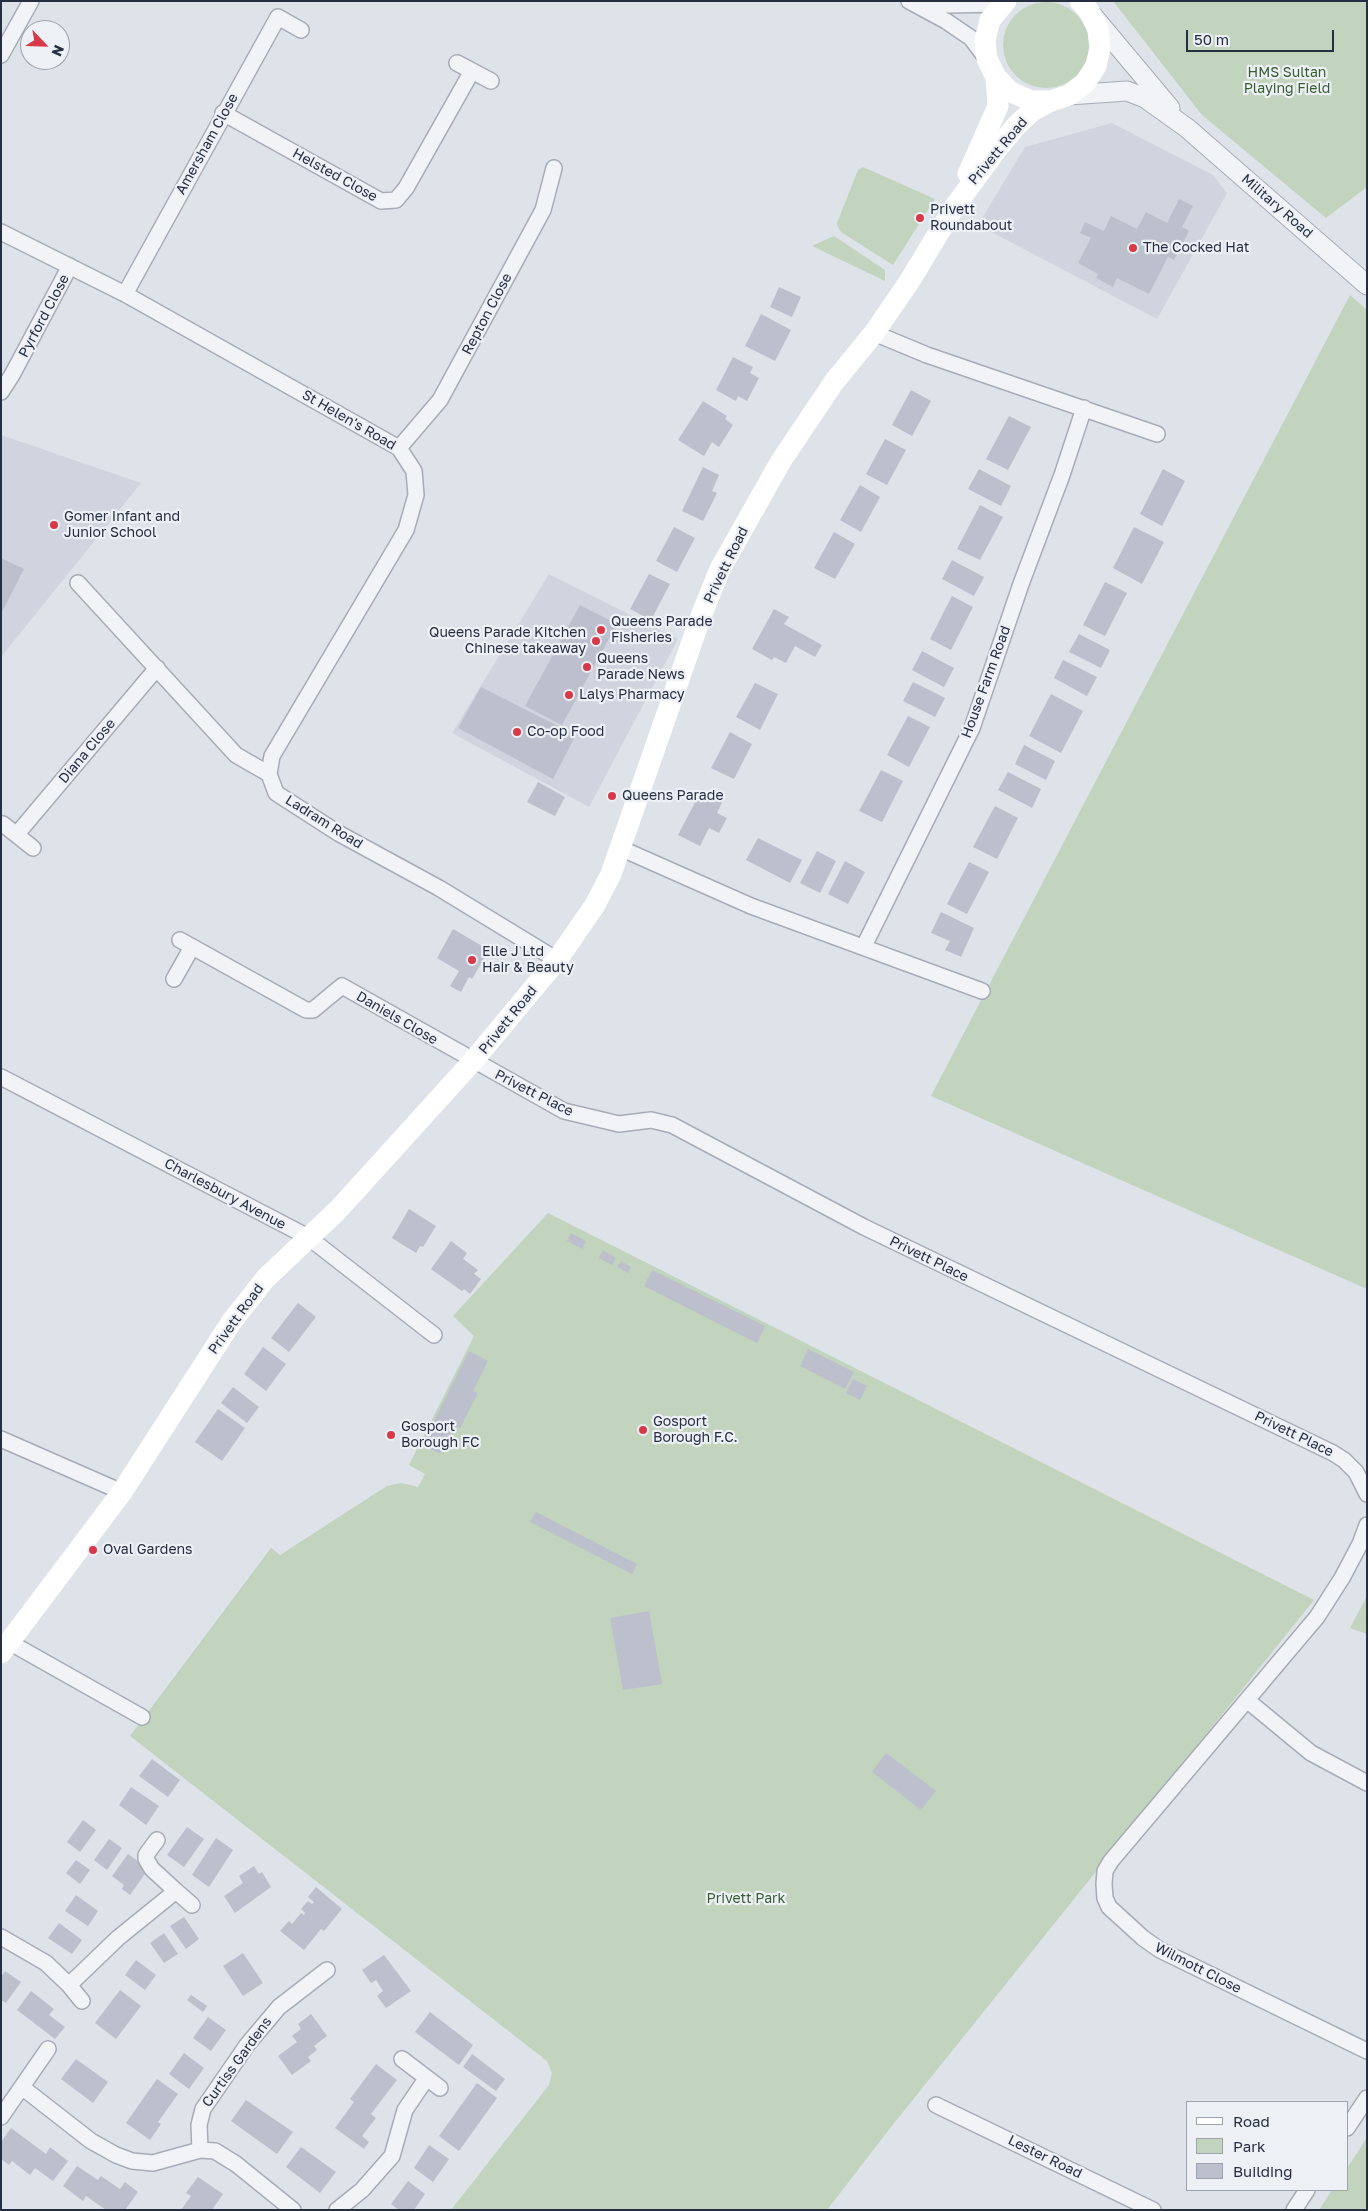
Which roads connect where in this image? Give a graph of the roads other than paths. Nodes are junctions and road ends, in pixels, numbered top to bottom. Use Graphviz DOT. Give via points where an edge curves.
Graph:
graph roads {
  1 [pos="31,1"];
  2 [pos="909,1"];
  3 [pos="930,1"];
  4 [pos="1004,3"];
  5 [pos="1084,6"];
  6 [pos="301,30"];
  7 [pos="1,55"];
  8 [pos="457,63"];
  9 [pos="991,68"];
  10 [pos="472,71"];
  11 [pos="491,81"];
  12 [pos="1060,98"];
  13 [pos="223,113"];
  14 [pos="1187,128"];
  15 [pos="554,168"];
  16 [pos="953,209"];
  17 [pos="1,232"];
  18 [pos="70,266"];
  19 [pos="1367,285"];
  20 [pos="125,294"];
  21 [pos="874,333"];
  22 [pos="1,392"];
  23 [pos="1084,408"];
  24 [pos="1157,434"];
  25 [pos="399,448"];
  26 [pos="78,583"];
  27 [pos="157,668"];
  28 [pos="269,774"];
  29 [pos="3,824"];
  30 [pos="17,834"];
  31 [pos="33,848"];
  32 [pos="620,848"];
  33 [pos="864,946"];
  34 [pos="557,960"];
  35 [pos="174,979"];
  36 [pos="982,992"];
  37 [pos="474,1062"];
  38 [pos="1,1077"];
  39 [pos="308,1238"];
  40 [pos="434,1335"];
  41 [pos="1,1439"];
  42 [pos="122,1492"];
  43 [pos="1367,1494"];
  44 [pos="1367,1525"];
  45 [pos="5,1648"];
  46 [pos="1248,1701"];
  47 [pos="142,1717"];
  48 [pos="1367,1783"];
  49 [pos="157,1840"];
  50 [pos="176,1891"];
  51 [pos="192,1905"];
  52 [pos="1,1936"];
  53 [pos="327,1970"];
  54 [pos="69,1985"];
  55 [pos="82,2002"];
  56 [pos="48,2049"];
  57 [pos="1367,2051"];
  58 [pos="402,2059"];
  59 [pos="426,2079"];
  60 [pos="23,2088"];
  61 [pos="440,2088"];
  62 [pos="1367,2098"];
  63 [pos="936,2105"];
  64 [pos="1,2117"];
  65 [pos="1348,2126"];
  66 [pos="200,2150"];
  67 [pos="1306,2191"];
  68 [pos="293,2210"];
  69 [pos="337,2210"];
  70 [pos="1153,2210"];
  71 [pos="1294,2210"];
  1 -- 7 [label="street"];
  2 -- 9 [label="street" via="971,38"];
  3 -- 4 [label="street" via="946,5"];
  4 -- 9 [label="main road" via="990,20 985,40"];
  5 -- 12 [label="main road" via="1098,29 1100,49 1096,66 1085,83"];
  5 -- 14 [label="street, Military Road"];
  6 -- 13 [label="street, Amersham Close" via="278,17"];
  8 -- 10 [label="street"];
  9 -- 12 [label="main road" via="1009,91 1030,101"];
  9 -- 16 [label="main road, Privett Road" via="998,106"];
  10 -- 11 [label="street"];
  10 -- 13 [label="street, Helsted Close" via="406,188 396,200 381,201"];
  12 -- 14 [label="street, Military Road" via="1128,91 1145,98"];
  12 -- 16 [label="main road, Privett Road" via="1032,112 1016,126"];
  13 -- 20 [label="street, Amersham Close"];
  14 -- 19 [label="street, Military Road"];
  15 -- 25 [label="street, Repton Close" via="543,210 440,400"];
  16 -- 21 [label="main road, Privett Road"];
  17 -- 18 [label="street, St Helen's Road"];
  18 -- 20 [label="street, St Helen's Road"];
  18 -- 22 [label="street, Pyrford Close"];
  20 -- 25 [label="street, St Helen's Road"];
  21 -- 23 [label="street" via="927,355"];
  21 -- 32 [label="main road, Privett Road" via="834,382 781,461 720,569 668,706"];
  23 -- 24 [label="street"];
  23 -- 33 [label="street, House Farm Road" via="972,728"];
  25 -- 28 [label="street, St Helen's Road" via="414,471 416,495 406,530 272,756"];
  26 -- 27 [label="street" via="83,600"];
  27 -- 28 [label="street" via="236,755"];
  27 -- 30 [label="street, Diana Close"];
  28 -- 34 [label="street, Ladram Road" via="276,793 338,833 447,893"];
  29 -- 30 [label="street"];
  30 -- 31 [label="street"];
  32 -- 33 [label="street" via="751,906"];
  32 -- 34 [label="main road, Privett Road" via="611,874 594,905"];
  33 -- 36 [label="street"];
  34 -- 37 [label="main road, Privett Road"];
  35 -- 37 [label="street, Daniels Close" via="186,944 306,1010 313,1010 342,986"];
  37 -- 39 [label="main road, Privett Road"];
  37 -- 43 [label="street, Privett Place" via="570,1114 619,1124 651,1120 672,1125 864,1227 1333,1453 1356,1472"];
  38 -- 39 [label="street, Charlesbury Avenue"];
  39 -- 40 [label="street, Charlesbury Avenue"];
  39 -- 42 [label="main road, Privett Road" via="266,1278 232,1321"];
  41 -- 42 [label="street"];
  42 -- 45 [label="main road, Privett Road"];
  44 -- 46 [label="street, Wilmott Close" via="1317,1617"];
  45 -- 47 [label="street"];
  46 -- 48 [label="street" via="1311,1753"];
  46 -- 57 [label="street, Wilmott Close" via="1111,1861 1106,1871 1105,1898 1109,1907 1160,1950"];
  49 -- 50 [label="street" via="146,1859"];
  50 -- 51 [label="street"];
  50 -- 54 [label="street" via="118,1938"];
  52 -- 54 [label="street" via="46,1963"];
  53 -- 66 [label="street, Curtiss Gardens" via="280,2007 247,2045 203,2109 199,2125"];
  54 -- 55 [label="street"];
  56 -- 60 [label="street"];
  58 -- 59 [label="street"];
  59 -- 61 [label="street"];
  59 -- 69 [label="street" via="405,2110 392,2156 362,2190"];
  60 -- 64 [label="street"];
  60 -- 66 [label="street" via="91,2141 122,2158 153,2163"];
  62 -- 65 [label="street"];
  63 -- 70 [label="street, Lester Road"];
  66 -- 68 [label="street" via="215,2150 227,2157"];
  67 -- 71 [label="street"];
}
